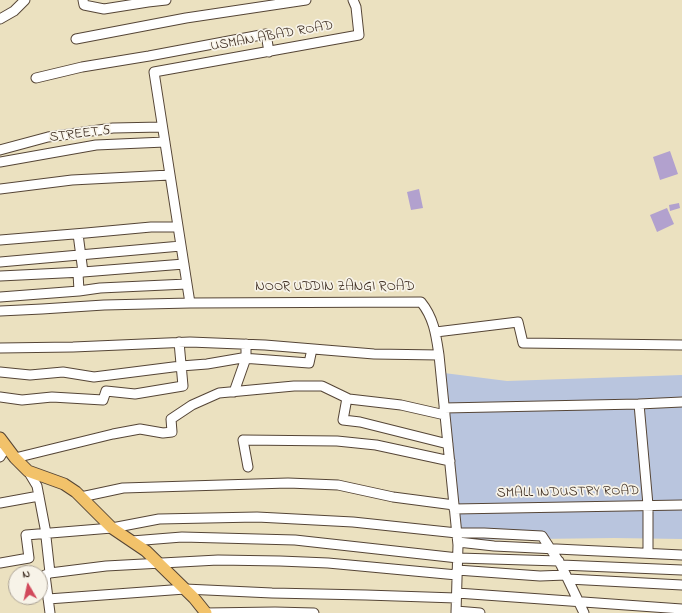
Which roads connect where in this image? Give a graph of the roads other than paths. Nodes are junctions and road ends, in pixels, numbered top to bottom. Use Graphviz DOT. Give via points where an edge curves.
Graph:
graph roads {
  1 [pos="26,0"];
  2 [pos="83,0"];
  3 [pos="166,0"];
  4 [pos="306,0"];
  5 [pos="353,0"];
  6 [pos="0,19"];
  7 [pos="76,39"];
  8 [pos="269,52"];
  9 [pos="36,78"];
  10 [pos="162,127"];
  11 [pos="165,142"];
  12 [pos="0,150"];
  13 [pos="0,162"];
  14 [pos="170,175"];
  15 [pos="0,190"];
  16 [pos="178,227"];
  17 [pos="78,234"];
  18 [pos="0,240"];
  19 [pos="181,246"];
  20 [pos="81,255"];
  21 [pos="0,262"];
  22 [pos="184,264"];
  23 [pos="83,272"];
  24 [pos="0,276"];
  25 [pos="187,284"];
  26 [pos="79,291"];
  27 [pos="0,297"];
  28 [pos="190,303"];
  29 [pos="0,311"];
  30 [pos="436,332"];
  31 [pos="179,342"];
  32 [pos="246,344"];
  33 [pos="682,345"];
  34 [pos="0,348"];
  35 [pos="312,349"];
  36 [pos="439,355"];
  37 [pos="246,358"];
  38 [pos="181,366"];
  39 [pos="0,372"];
  40 [pos="234,392"];
  41 [pos="0,398"];
  42 [pos="347,398"];
  43 [pos="682,402"];
  44 [pos="638,404"];
  45 [pos="445,411"];
  46 [pos="3,442"];
  47 [pos="448,444"];
  48 [pos="0,457"];
  49 [pos="15,458"];
  50 [pos="450,461"];
  51 [pos="248,467"];
  52 [pos="28,471"];
  53 [pos="39,496"];
  54 [pos="81,497"];
  55 [pos="0,503"];
  56 [pos="648,505"];
  57 [pos="682,505"];
  58 [pos="454,507"];
  59 [pos="112,528"];
  60 [pos="45,533"];
  61 [pos="457,537"];
  62 [pos="132,541"];
  63 [pos="551,549"];
  64 [pos="648,553"];
  65 [pos="682,555"];
  66 [pos="458,558"];
  67 [pos="0,563"];
  68 [pos="158,563"];
  69 [pos="560,563"];
  70 [pos="682,570"];
  71 [pos="457,572"];
  72 [pos="50,573"];
  73 [pos="567,577"];
  74 [pos="682,585"];
  75 [pos="185,589"];
  76 [pos="456,596"];
  77 [pos="48,599"];
  78 [pos="578,601"];
  79 [pos="682,609"];
  80 [pos="456,612"];
  81 [pos="50,613"];
  82 [pos="206,613"];
  83 [pos="314,613"];
  84 [pos="480,613"];
  85 [pos="584,613"];
  1 -- 6 [label="street"];
  2 -- 3 [label="street" via="84,4 104,9"];
  4 -- 7 [label="street" via="186,18"];
  5 -- 8 [label="street, USMAN ABAD ROAD" via="359,35"];
  8 -- 9 [label="street" via="266,34 82,67"];
  8 -- 10 [label="street, USMAN ABAD ROAD" via="154,72"];
  10 -- 11 [label="street"];
  10 -- 12 [label="street" via="112,128 48,137"];
  11 -- 13 [label="street, STREET 5" via="96,145"];
  11 -- 14 [label="street"];
  14 -- 15 [label="street" via="72,180"];
  14 -- 16 [label="street"];
  16 -- 17 [label="street"];
  16 -- 19 [label="street"];
  17 -- 18 [label="street"];
  17 -- 20 [label="street"];
  19 -- 20 [label="street"];
  19 -- 22 [label="street"];
  20 -- 21 [label="street"];
  20 -- 23 [label="street"];
  22 -- 23 [label="street"];
  22 -- 25 [label="street"];
  23 -- 24 [label="street"];
  23 -- 26 [label="street" via="78,273"];
  25 -- 26 [label="street"];
  25 -- 28 [label="street"];
  26 -- 27 [label="street"];
  28 -- 29 [label="street"];
  28 -- 30 [label="street, NOOR UDDIN ZANGI ROAD" via="421,302"];
  30 -- 33 [label="street" via="518,322 523,343"];
  30 -- 36 [label="street, NOOR UDDIN ZANGI ROAD"];
  31 -- 32 [label="street"];
  31 -- 34 [label="street"];
  31 -- 38 [label="street"];
  32 -- 35 [label="street"];
  32 -- 37 [label="street"];
  35 -- 36 [label="street" via="374,354"];
  35 -- 37 [label="street" via="309,363"];
  36 -- 45 [label="street, NOOR UDDIN ZANGI ROAD"];
  37 -- 38 [label="street"];
  37 -- 40 [label="street"];
  38 -- 39 [label="street" via="94,377 63,372 30,375"];
  38 -- 41 [label="street" via="183,386 136,394 106,391 103,400 52,397 22,400"];
  40 -- 42 [label="street" via="322,386"];
  40 -- 49 [label="street" via="219,393 192,405 171,419 172,432 140,429"];
  42 -- 45 [label="street"];
  42 -- 47 [label="street" via="343,420"];
  43 -- 44 [label="street"];
  44 -- 45 [label="street"];
  44 -- 56 [label="street"];
  45 -- 47 [label="street, NOOR UDDIN ZANGI ROAD"];
  46 -- 48 [label="street"];
  46 -- 49 [label="main road"];
  47 -- 50 [label="street, NOOR UDDIN ZANGI ROAD"];
  49 -- 52 [label="main road"];
  50 -- 51 [label="street" via="376,445 337,441 243,440"];
  50 -- 58 [label="street, NOOR UDDIN ZANGI ROAD"];
  52 -- 53 [label="street" via="37,486"];
  52 -- 54 [label="main road" via="64,484"];
  53 -- 55 [label="street"];
  53 -- 60 [label="street"];
  54 -- 58 [label="street, SMALL INDUSTRY ROAD" via="123,488 288,483 338,486"];
  54 -- 59 [label="main road"];
  56 -- 57 [label="street, SMALL INDUSTRY ROAD"];
  56 -- 58 [label="street, SMALL INDUSTRY ROAD"];
  56 -- 64 [label="street"];
  58 -- 61 [label="street, NOOR UDDIN ZANGI ROAD"];
  59 -- 60 [label="street"];
  59 -- 61 [label="street" via="159,519 257,517 353,522"];
  59 -- 62 [label="main road"];
  60 -- 67 [label="street" via="26,535 29,558"];
  60 -- 72 [label="street"];
  61 -- 63 [label="street" via="494,546"];
  61 -- 63 [label="street" via="484,533 542,536"];
  61 -- 66 [label="street, NOOR UDDIN ZANGI ROAD"];
  62 -- 66 [label="street" via="182,537 295,540"];
  62 -- 68 [label="main road"];
  63 -- 64 [label="street"];
  63 -- 69 [label="street"];
  64 -- 65 [label="street"];
  66 -- 69 [label="street"];
  66 -- 71 [label="street, NOOR UDDIN ZANGI ROAD"];
  68 -- 71 [label="street" via="218,560 280,561"];
  68 -- 72 [label="street"];
  68 -- 75 [label="main road"];
  69 -- 70 [label="street"];
  69 -- 73 [label="street"];
  71 -- 73 [label="street"];
  71 -- 76 [label="street, NOOR UDDIN ZANGI ROAD"];
  73 -- 74 [label="street"];
  73 -- 78 [label="street"];
  75 -- 76 [label="street"];
  75 -- 77 [label="street"];
  75 -- 82 [label="main road"];
  76 -- 78 [label="street"];
  76 -- 80 [label="street, NOOR UDDIN ZANGI ROAD"];
  77 -- 81 [label="street"];
  78 -- 79 [label="street"];
  78 -- 85 [label="street"];
  80 -- 84 [label="street"];
  82 -- 83 [label="street"];
}
